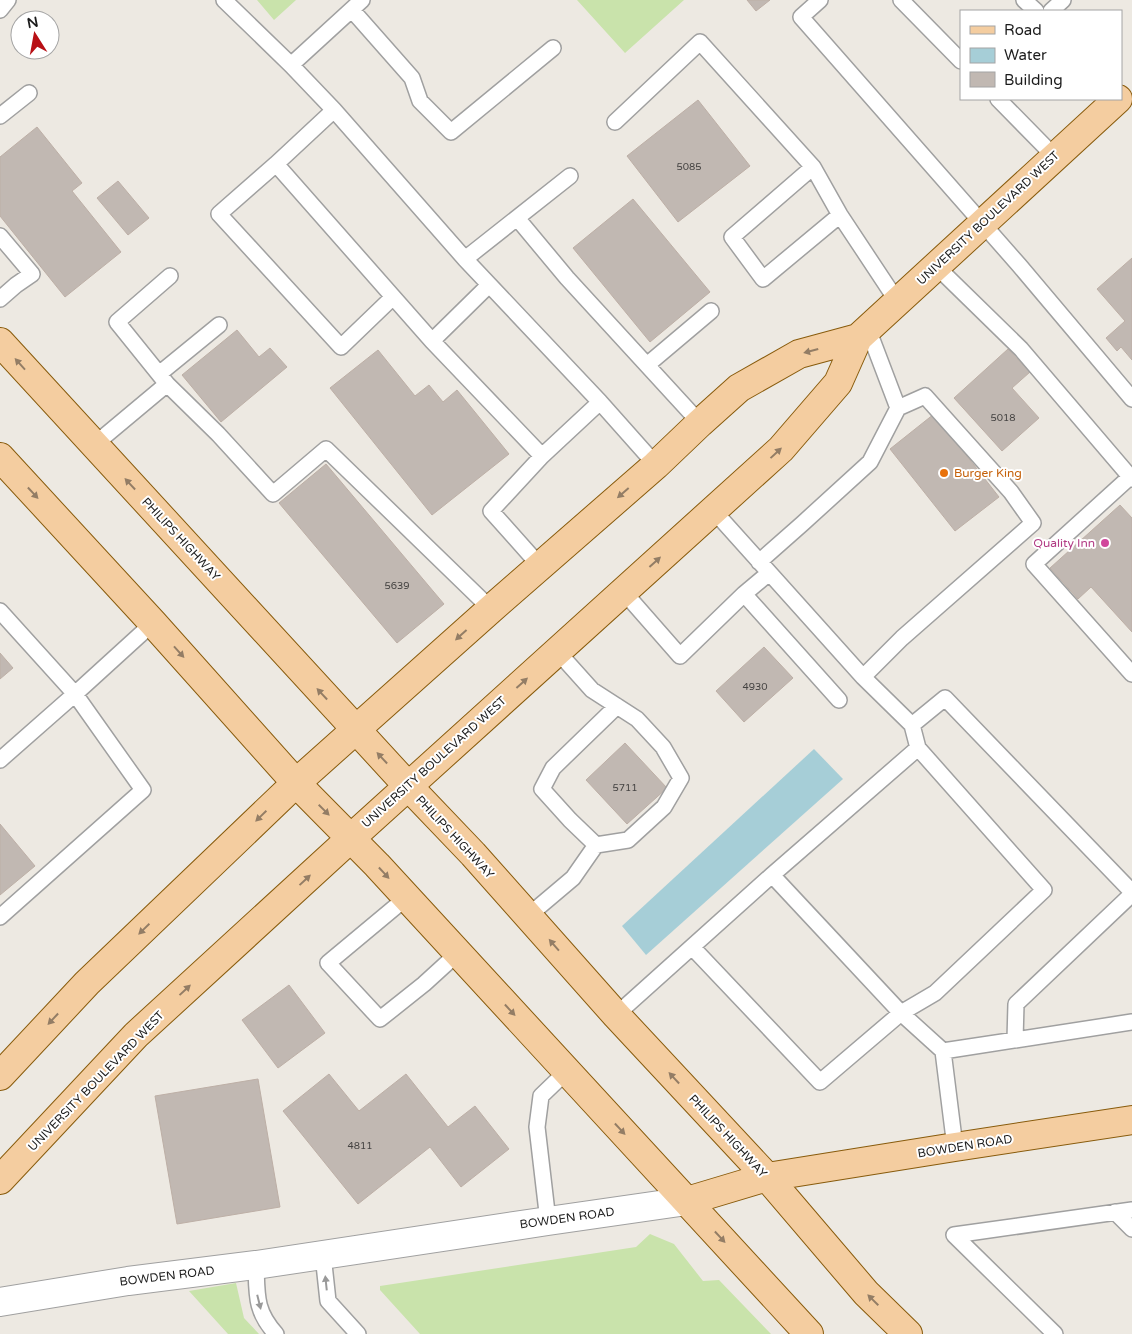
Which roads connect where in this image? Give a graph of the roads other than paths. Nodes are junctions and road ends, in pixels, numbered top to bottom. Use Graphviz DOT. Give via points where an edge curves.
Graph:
graph roads {
  1 [pos="8,0"];
  2 [pos="224,0"];
  3 [pos="820,0"];
  4 [pos="901,0"];
  5 [pos="1024,0"];
  6 [pos="1063,0"];
  7 [pos="357,5"];
  8 [pos="0,10"];
  9 [pos="1035,10"];
  10 [pos="1052,10"];
  11 [pos="553,48"];
  12 [pos="960,60"];
  13 [pos="291,66"];
  14 [pos="29,93"];
  15 [pos="999,100"];
  16 [pos="1119,100"];
  17 [pos="334,110"];
  18 [pos="0,116"];
  19 [pos="615,122"];
  20 [pos="1055,157"];
  21 [pos="276,164"];
  22 [pos="813,167"];
  23 [pos="570,176"];
  24 [pos="840,215"];
  25 [pos="517,218"];
  26 [pos="983,223"];
  27 [pos="0,236"];
  28 [pos="465,259"];
  29 [pos="936,266"];
  30 [pos="170,276"];
  31 [pos="489,284"];
  32 [pos="393,297"];
  33 [pos="0,299"];
  34 [pos="897,302"];
  35 [pos="711,311"];
  36 [pos="219,325"];
  37 [pos="863,333"];
  38 [pos="432,341"];
  39 [pos="0,342"];
  40 [pos="647,365"];
  41 [pos="163,379"];
  42 [pos="1132,399"];
  43 [pos="600,402"];
  44 [pos="898,408"];
  45 [pos="700,423"];
  46 [pos="94,445"];
  47 [pos="542,456"];
  48 [pos="0,457"];
  49 [pos="656,465"];
  50 [pos="1131,478"];
  51 [pos="713,510"];
  52 [pos="759,562"];
  53 [pos="540,566"];
  54 [pos="770,573"];
  55 [pos="623,591"];
  56 [pos="744,594"];
  57 [pos="491,608"];
  58 [pos="0,611"];
  59 [pos="153,623"];
  60 [pos="557,651"];
  61 [pos="1132,674"];
  62 [pos="863,677"];
  63 [pos="75,694"];
  64 [pos="839,700"];
  65 [pos="617,706"];
  66 [pos="912,725"];
  67 [pos="355,729"];
  68 [pos="918,748"];
  69 [pos="0,760"];
  70 [pos="296,783"];
  71 [pos="408,786"];
  72 [pos="351,838"];
  73 [pos="596,845"];
  74 [pos="772,875"];
  75 [pos="1132,893"];
  76 [pos="406,898"];
  77 [pos="528,916"];
  78 [pos="0,917"];
  79 [pos="692,947"];
  80 [pos="458,953"];
  81 [pos="901,1013"];
  82 [pos="616,1015"];
  83 [pos="1132,1022"];
  84 [pos="1015,1040"];
  85 [pos="943,1051"];
  86 [pos="567,1071"];
  87 [pos="0,1076"];
  88 [pos="1132,1120"];
  89 [pos="955,1147"];
  90 [pos="767,1177"];
  91 [pos="0,1180"];
  92 [pos="687,1201"];
  93 [pos="1132,1210"];
  94 [pos="1116,1212"];
  95 [pos="548,1221"];
  96 [pos="1132,1229"];
  97 [pos="323,1255"];
  98 [pos="256,1265"];
  99 [pos="0,1302"];
  100 [pos="276,1334"];
  101 [pos="358,1334"];
  102 [pos="809,1334"];
  103 [pos="908,1334"];
  104 [pos="1054,1334"];
  1 -- 8 [label="lane"];
  2 -- 13 [label="lane"];
  3 -- 26 [label="lane" via="801,17"];
  4 -- 12 [label="lane"];
  5 -- 9 [label="lane"];
  6 -- 10 [label="lane"];
  7 -- 11 [label="lane" via="412,78 420,100 451,132"];
  7 -- 13 [label="lane"];
  13 -- 17 [label="lane"];
  14 -- 18 [label="lane"];
  15 -- 20 [label="lane"];
  16 -- 20 [label="main road, UNIVERSITY BOULEVARD WEST"];
  17 -- 21 [label="lane"];
  17 -- 28 [label="lane"];
  19 -- 22 [label="lane" via="700,42"];
  20 -- 26 [label="main road, UNIVERSITY BOULEVARD WEST"];
  21 -- 32 [label="lane"];
  21 -- 32 [label="lane" via="219,214 341,347"];
  22 -- 24 [label="lane"];
  22 -- 24 [label="lane" via="732,237 763,279"];
  23 -- 25 [label="lane"];
  24 -- 34 [label="lane"];
  25 -- 28 [label="lane"];
  25 -- 40 [label="lane"];
  26 -- 29 [label="main road, UNIVERSITY BOULEVARD WEST"];
  26 -- 42 [label="lane"];
  27 -- 33 [label="lane" via="32,274"];
  28 -- 31 [label="lane"];
  29 -- 34 [label="main road, UNIVERSITY BOULEVARD WEST"];
  29 -- 50 [label="lane" via="1021,348"];
  30 -- 41 [label="lane" via="117,322"];
  31 -- 38 [label="lane"];
  31 -- 43 [label="lane"];
  32 -- 38 [label="lane"];
  34 -- 37 [label="main road, UNIVERSITY BOULEVARD WEST"];
  35 -- 40 [label="lane"];
  36 -- 41 [label="lane"];
  37 -- 44 [label="lane"];
  37 -- 45 [label="main road, UNIVERSITY BOULEVARD WEST, one-way" via="799,354 739,388"];
  51 -- 37 [label="main road, UNIVERSITY BOULEVARD WEST, one-way" via="781,449 838,383"];
  38 -- 47 [label="lane"];
  46 -- 39 [label="main road, PHILIPS HIGHWAY, one-way"];
  40 -- 45 [label="lane"];
  41 -- 46 [label="lane"];
  41 -- 57 [label="lane" via="273,494 326,449"];
  43 -- 47 [label="lane"];
  43 -- 49 [label="lane"];
  44 -- 52 [label="lane" via="870,462"];
  44 -- 62 [label="lane" via="925,396 1011,492 1033,523 902,638"];
  45 -- 49 [label="main road, UNIVERSITY BOULEVARD WEST"];
  67 -- 46 [label="main road, PHILIPS HIGHWAY, one-way"];
  47 -- 53 [label="lane" via="492,511"];
  48 -- 59 [label="main road, one-way"];
  49 -- 53 [label="main road, UNIVERSITY BOULEVARD WEST, one-way"];
  50 -- 61 [label="lane" via="1034,564"];
  51 -- 52 [label="lane"];
  55 -- 51 [label="main road, UNIVERSITY BOULEVARD WEST, one-way"];
  52 -- 54 [label="lane"];
  53 -- 57 [label="main road, UNIVERSITY BOULEVARD WEST"];
  54 -- 56 [label="lane"];
  54 -- 62 [label="lane"];
  55 -- 56 [label="lane" via="680,656"];
  55 -- 60 [label="main road, UNIVERSITY BOULEVARD WEST"];
  56 -- 64 [label="lane"];
  57 -- 67 [label="main road, UNIVERSITY BOULEVARD WEST, one-way"];
  58 -- 63 [label="lane"];
  59 -- 63 [label="lane"];
  59 -- 70 [label="main road, one-way"];
  60 -- 65 [label="lane" via="592,690"];
  71 -- 60 [label="main road, UNIVERSITY BOULEVARD WEST, one-way"];
  62 -- 66 [label="lane"];
  63 -- 69 [label="lane"];
  63 -- 78 [label="lane" via="143,790"];
  65 -- 73 [label="lane" via="553,768 542,788"];
  65 -- 73 [label="lane" via="637,719 663,747 681,778 664,807 628,840"];
  66 -- 68 [label="lane"];
  66 -- 75 [label="lane" via="944,698"];
  67 -- 70 [label="main road, UNIVERSITY BOULEVARD WEST"];
  71 -- 67 [label="main road, PHILIPS HIGHWAY, one-way"];
  68 -- 74 [label="lane"];
  68 -- 81 [label="lane" via="1044,890 935,992"];
  70 -- 72 [label="main road, one-way"];
  70 -- 87 [label="main road, UNIVERSITY BOULEVARD WEST, one-way" via="86,983"];
  71 -- 72 [label="main road, UNIVERSITY BOULEVARD WEST"];
  71 -- 77 [label="main road, PHILIPS HIGHWAY"];
  72 -- 76 [label="main road, one-way"];
  91 -- 72 [label="main road, UNIVERSITY BOULEVARD WEST, one-way" via="136,1035"];
  73 -- 77 [label="lane" via="573,878"];
  74 -- 79 [label="lane"];
  74 -- 81 [label="lane"];
  75 -- 84 [label="lane" via="1016,1004"];
  76 -- 80 [label="main road"];
  76 -- 80 [label="lane" via="328,963 380,1020"];
  82 -- 77 [label="main road, PHILIPS HIGHWAY, one-way"];
  79 -- 81 [label="lane" via="820,1082"];
  79 -- 82 [label="lane"];
  80 -- 86 [label="main road, one-way"];
  81 -- 85 [label="lane"];
  90 -- 82 [label="main road, PHILIPS HIGHWAY, one-way"];
  83 -- 84 [label="lane"];
  84 -- 85 [label="lane"];
  85 -- 89 [label="lane"];
  86 -- 92 [label="main road, one-way"];
  86 -- 95 [label="lane" via="542,1096 537,1127"];
  88 -- 89 [label="main road, BOWDEN ROAD"];
  89 -- 90 [label="main road, BOWDEN ROAD"];
  90 -- 92 [label="main road, BOWDEN ROAD"];
  103 -- 90 [label="main road, PHILIPS HIGHWAY, one-way" via="866,1293"];
  92 -- 95 [label="street, BOWDEN ROAD"];
  92 -- 102 [label="main road, one-way"];
  93 -- 94 [label="lane"];
  94 -- 96 [label="lane"];
  94 -- 104 [label="lane" via="954,1236"];
  95 -- 97 [label="street, BOWDEN ROAD"];
  97 -- 98 [label="street, BOWDEN ROAD"];
  101 -- 97 [label="lane, one-way" via="328,1301"];
  98 -- 99 [label="street, BOWDEN ROAD"];
  98 -- 100 [label="lane, one-way" via="257,1301 266,1323"];
}
